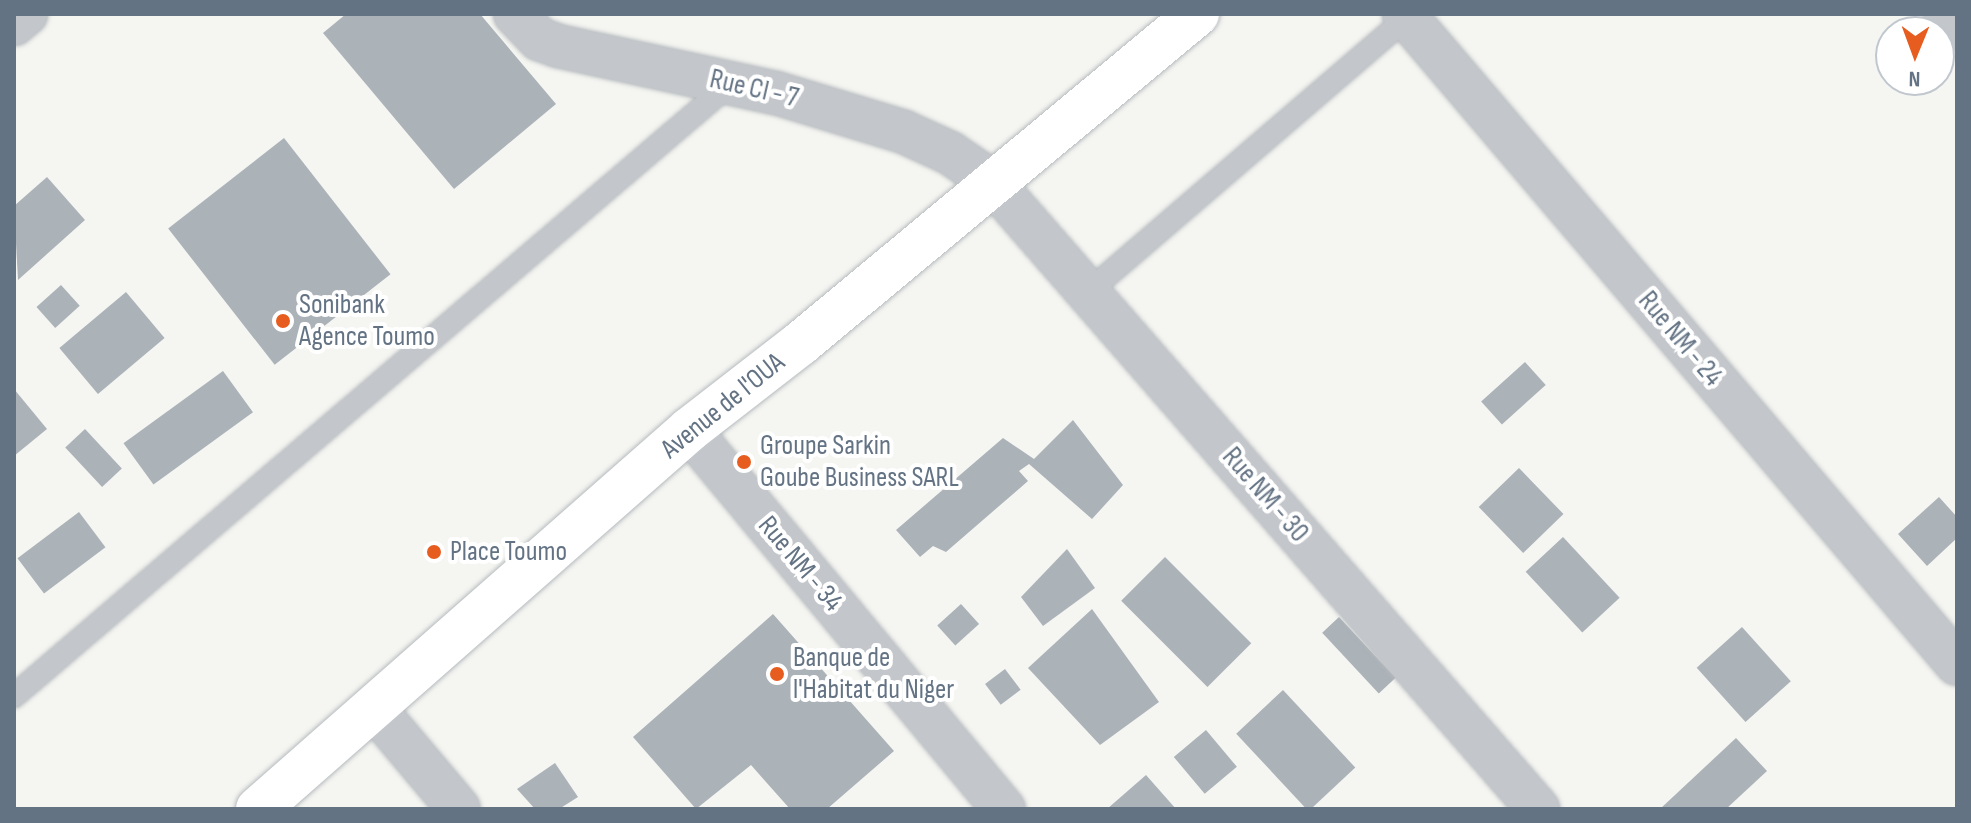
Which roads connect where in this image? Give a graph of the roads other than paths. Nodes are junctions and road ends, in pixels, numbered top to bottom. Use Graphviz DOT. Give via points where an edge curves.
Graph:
graph roads {
  1 [pos="26,14"];
  2 [pos="515,14"];
  3 [pos="1197,14"];
  4 [pos="1945,14"];
  5 [pos="1407,15"];
  6 [pos="14,24"];
  7 [pos="1957,29"];
  8 [pos="731,83"];
  9 [pos="991,181"];
  10 [pos="1088,292"];
  11 [pos="689,430"];
  12 [pos="1957,664"];
  13 [pos="14,696"];
  14 [pos="373,707"];
  15 [pos="258,809"];
  16 [pos="459,809"];
  17 [pos="1004,809"];
  18 [pos="1538,809"];
  1 -- 6 [label="street"];
  2 -- 8 [label="street, Rue CI - 7" via="539,39 558,46"];
  3 -- 9 [label="main road, Avenue de l'OUA"];
  4 -- 7 [label="street"];
  5 -- 10 [label="lane"];
  5 -- 12 [label="street, Rue NM - 24"];
  8 -- 9 [label="street, Rue CI - 7" via="904,132 950,153"];
  8 -- 13 [label="lane"];
  9 -- 10 [label="street, Rue NM - 30"];
  9 -- 11 [label="main road, Avenue de l'OUA" via="801,343"];
  10 -- 18 [label="street, Rue NM - 30"];
  11 -- 14 [label="main road, Avenue de l'OUA"];
  11 -- 17 [label="street, Rue NM - 34"];
  14 -- 15 [label="main road, Avenue de l'OUA"];
  14 -- 16 [label="street"];
}
